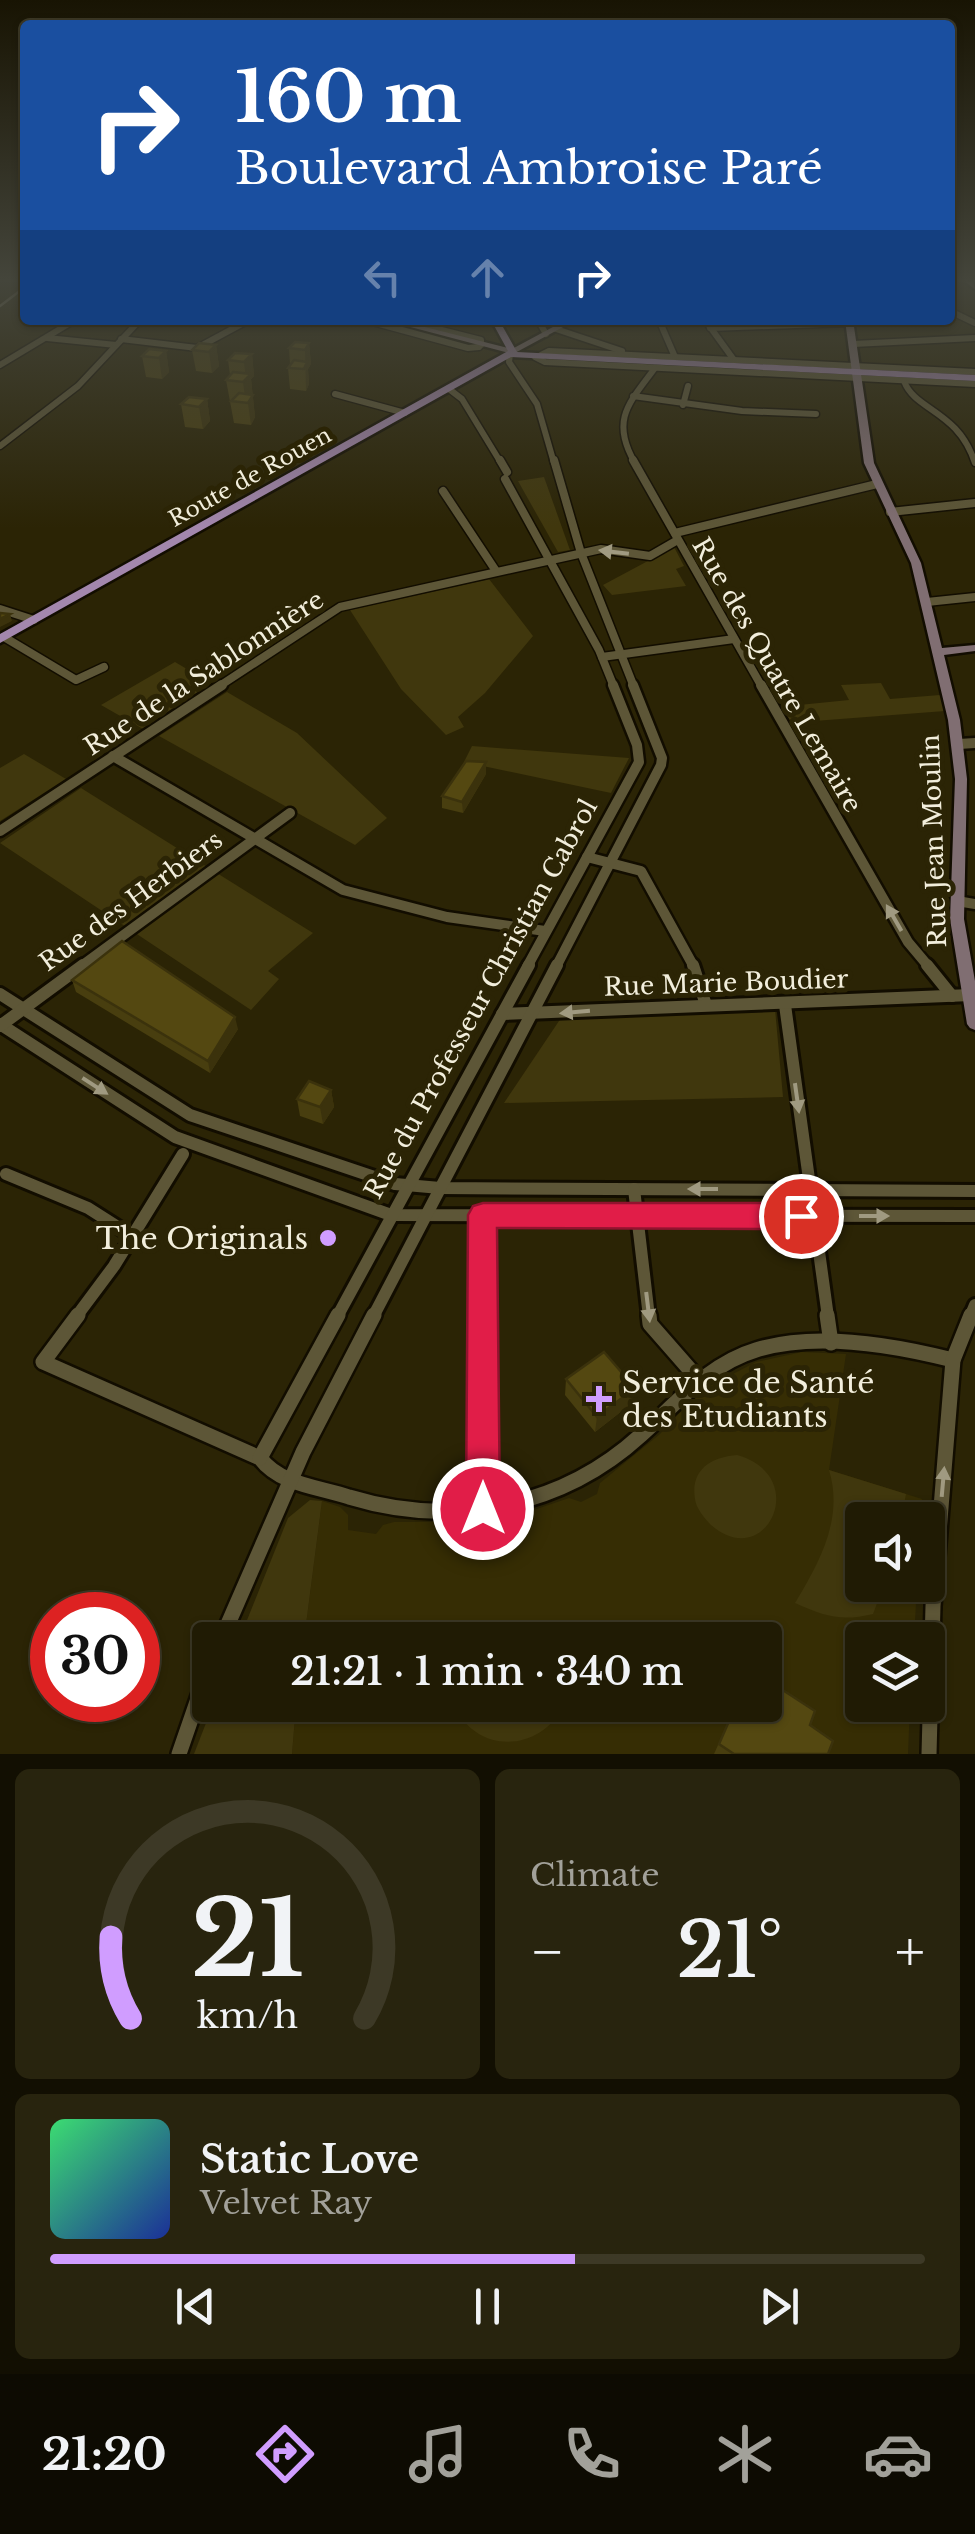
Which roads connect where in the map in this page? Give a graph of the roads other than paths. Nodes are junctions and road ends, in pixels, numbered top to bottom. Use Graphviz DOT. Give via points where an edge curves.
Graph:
graph roads {
  1 [pos="98,364"];
  2 [pos="492,364"];
  3 [pos="510,364"];
  4 [pos="579,364"];
  5 [pos="696,364"];
  6 [pos="774,364"];
  7 [pos="857,364"];
  8 [pos="655,368"];
  9 [pos="859,372"];
  10 [pos="974,379"];
  11 [pos="904,381"];
  12 [pos="688,386"];
  13 [pos="450,388"];
  14 [pos="335,394"];
  15 [pos="633,396"];
  16 [pos="683,405"];
  17 [pos="405,413"];
  18 [pos="816,414"];
  19 [pos="0,446"];
  20 [pos="975,464"];
  21 [pos="877,484"];
  22 [pos="442,491"];
  23 [pos="975,503"];
  24 [pos="890,512"];
  25 [pos="676,537"];
  26 [pos="581,553"];
  27 [pos="548,559"];
  28 [pos="496,571"];
  29 [pos="975,597"];
  30 [pos="928,602"];
  31 [pos="0,609"];
  32 [pos="34,620"];
  33 [pos="2,638"];
  34 [pos="734,639"];
  35 [pos="975,648"];
  36 [pos="939,652"];
  37 [pos="623,654"];
  38 [pos="602,656"];
  39 [pos="104,667"];
  40 [pos="975,743"];
  41 [pos="958,744"];
  42 [pos="113,756"];
  43 [pos="290,813"];
  44 [pos="0,831"];
  45 [pos="254,838"];
  46 [pos="587,857"];
  47 [pos="611,863"];
  48 [pos="957,901"];
  49 [pos="975,904"];
  50 [pos="545,931"];
  51 [pos="0,994"];
  52 [pos="952,996"];
  53 [pos="971,996"];
  54 [pos="706,1005"];
  55 [pos="784,1005"];
  56 [pos="22,1008"];
  57 [pos="502,1014"];
  58 [pos="531,1015"];
  59 [pos="975,1024"];
  60 [pos="0,1025"];
  61 [pos="183,1154"];
  62 [pos="6,1174"];
  63 [pos="407,1185"];
  64 [pos="440,1188"];
  65 [pos="634,1189"];
  66 [pos="809,1190"];
  67 [pos="975,1190"];
  68 [pos="391,1215"];
  69 [pos="426,1215"];
  70 [pos="483,1215"];
  71 [pos="637,1216"];
  72 [pos="812,1216"];
  73 [pos="975,1216"];
  74 [pos="132,1236"];
  75 [pos="975,1305"];
  76 [pos="831,1343"];
  77 [pos="953,1360"];
  78 [pos="699,1380"];
  79 [pos="260,1458"];
  80 [pos="290,1479"];
  81 [pos="483,1509"];
  82 [pos="228,1622"];
  83 [pos="192,1716"];
  84 [pos="179,1754"];
  85 [pos="929,1754"];
  1 -- 19 [label="street"];
  2 -- 13 [label="main road, Route de Rouen"];
  3 -- 26 [label="street" via="537,404"];
  4 -- 8 [label="street"];
  5 -- 9 [label="main road"];
  6 -- 9 [label="street"];
  7 -- 9 [label="main road, Rue Jean Moulin"];
  8 -- 9 [label="street"];
  8 -- 15 [label="street, Rue des Quatre Lemaire"];
  9 -- 10 [label="street"];
  9 -- 10 [label="main road"];
  9 -- 11 [label="street"];
  9 -- 21 [label="main road, Rue Jean Moulin"];
  10 -- 11 [label="street"];
  11 -- 20 [label="street" via="909,394 962,431"];
  12 -- 16 [label="street"];
  13 -- 17 [label="main road, Route de Rouen"];
  13 -- 27 [label="street, Rue du Professeur Christian Cabrol"];
  14 -- 17 [label="street"];
  15 -- 16 [label="street"];
  15 -- 25 [label="street, Rue des Quatre Lemaire" via="621,420 622,441"];
  16 -- 18 [label="street"];
  17 -- 32 [label="main road, Route de Rouen"];
  21 -- 24 [label="main road, Rue Jean Moulin"];
  21 -- 25 [label="street, Rue de la Sablonnière"];
  22 -- 28 [label="street"];
  23 -- 24 [label="street"];
  24 -- 30 [label="main road, Rue Jean Moulin"];
  25 -- 26 [label="street, Rue de la Sablonnière, one-way" via="650,556 608,548"];
  25 -- 34 [label="street, Rue des Quatre Lemaire"];
  26 -- 27 [label="street, Rue de la Sablonnière"];
  26 -- 37 [label="street"];
  27 -- 28 [label="street, Rue de la Sablonnière"];
  27 -- 38 [label="street, Rue du Professeur Christian Cabrol"];
  28 -- 42 [label="street, Rue de la Sablonnière" via="340,608"];
  29 -- 30 [label="street"];
  30 -- 36 [label="main road, Rue Jean Moulin"];
  31 -- 32 [label="street"];
  32 -- 33 [label="main road, Route de Rouen"];
  33 -- 39 [label="street" via="82,685"];
  34 -- 37 [label="street"];
  52 -- 34 [label="street, Rue des Quatre Lemaire, one-way" via="908,942"];
  35 -- 36 [label="main road"];
  36 -- 41 [label="main road, Rue Jean Moulin"];
  37 -- 38 [label="street"];
  37 -- 47 [label="street" via="662,766"];
  38 -- 46 [label="street, Rue du Professeur Christian Cabrol" via="640,755"];
  40 -- 41 [label="street"];
  41 -- 48 [label="main road, Rue Jean Moulin"];
  42 -- 44 [label="street, Rue de la Sablonnière"];
  42 -- 45 [label="street"];
  43 -- 45 [label="street, Rue des Herbiers"];
  45 -- 50 [label="street" via="343,890 447,917"];
  45 -- 56 [label="street, Rue des Herbiers"];
  46 -- 47 [label="street"];
  46 -- 50 [label="street, Rue du Professeur Christian Cabrol"];
  47 -- 54 [label="street" via="641,871 690,956"];
  47 -- 58 [label="street"];
  48 -- 49 [label="street"];
  48 -- 53 [label="main road, Rue Jean Moulin"];
  50 -- 57 [label="street, Rue du Professeur Christian Cabrol"];
  51 -- 56 [label="street"];
  52 -- 53 [label="street, Rue Marie Boudier"];
  52 -- 55 [label="street, Rue Marie Boudier"];
  53 -- 59 [label="main road, Rue Jean Moulin"];
  54 -- 55 [label="street, Rue Marie Boudier"];
  54 -- 58 [label="street, Rue Marie Boudier, one-way"];
  55 -- 66 [label="street, one-way"];
  56 -- 60 [label="street, Rue des Herbiers"];
  56 -- 63 [label="street" via="190,1114"];
  57 -- 58 [label="street, Rue Marie Boudier"];
  57 -- 63 [label="street, Rue du Professeur Christian Cabrol"];
  58 -- 64 [label="street"];
  60 -- 68 [label="street, one-way" via="175,1138"];
  61 -- 74 [label="street"];
  62 -- 74 [label="street" via="88,1208"];
  63 -- 64 [label="street"];
  63 -- 68 [label="street, Rue du Professeur Christian Cabrol"];
  64 -- 65 [label="street"];
  64 -- 69 [label="street"];
  66 -- 65 [label="street, one-way"];
  65 -- 71 [label="street"];
  66 -- 67 [label="street"];
  66 -- 72 [label="street"];
  68 -- 69 [label="street"];
  68 -- 79 [label="street, Rue du Professeur Christian Cabrol"];
  69 -- 70 [label="street"];
  69 -- 80 [label="street"];
  70 -- 71 [label="street"];
  70 -- 81 [label="street"];
  71 -- 72 [label="street"];
  71 -- 78 [label="street, one-way" via="650,1324"];
  72 -- 73 [label="street, one-way"];
  72 -- 76 [label="street"];
  74 -- 79 [label="street" via="43,1362"];
  75 -- 77 [label="street"];
  76 -- 77 [label="street"];
  76 -- 78 [label="street" via="756,1350"];
  85 -- 77 [label="street, one-way"];
  78 -- 81 [label="street" via="625,1450 580,1478"];
  79 -- 80 [label="street" via="272,1473"];
  80 -- 81 [label="street" via="379,1508 438,1514"];
  80 -- 82 [label="street"];
  83 -- 84 [label="street"];
}
